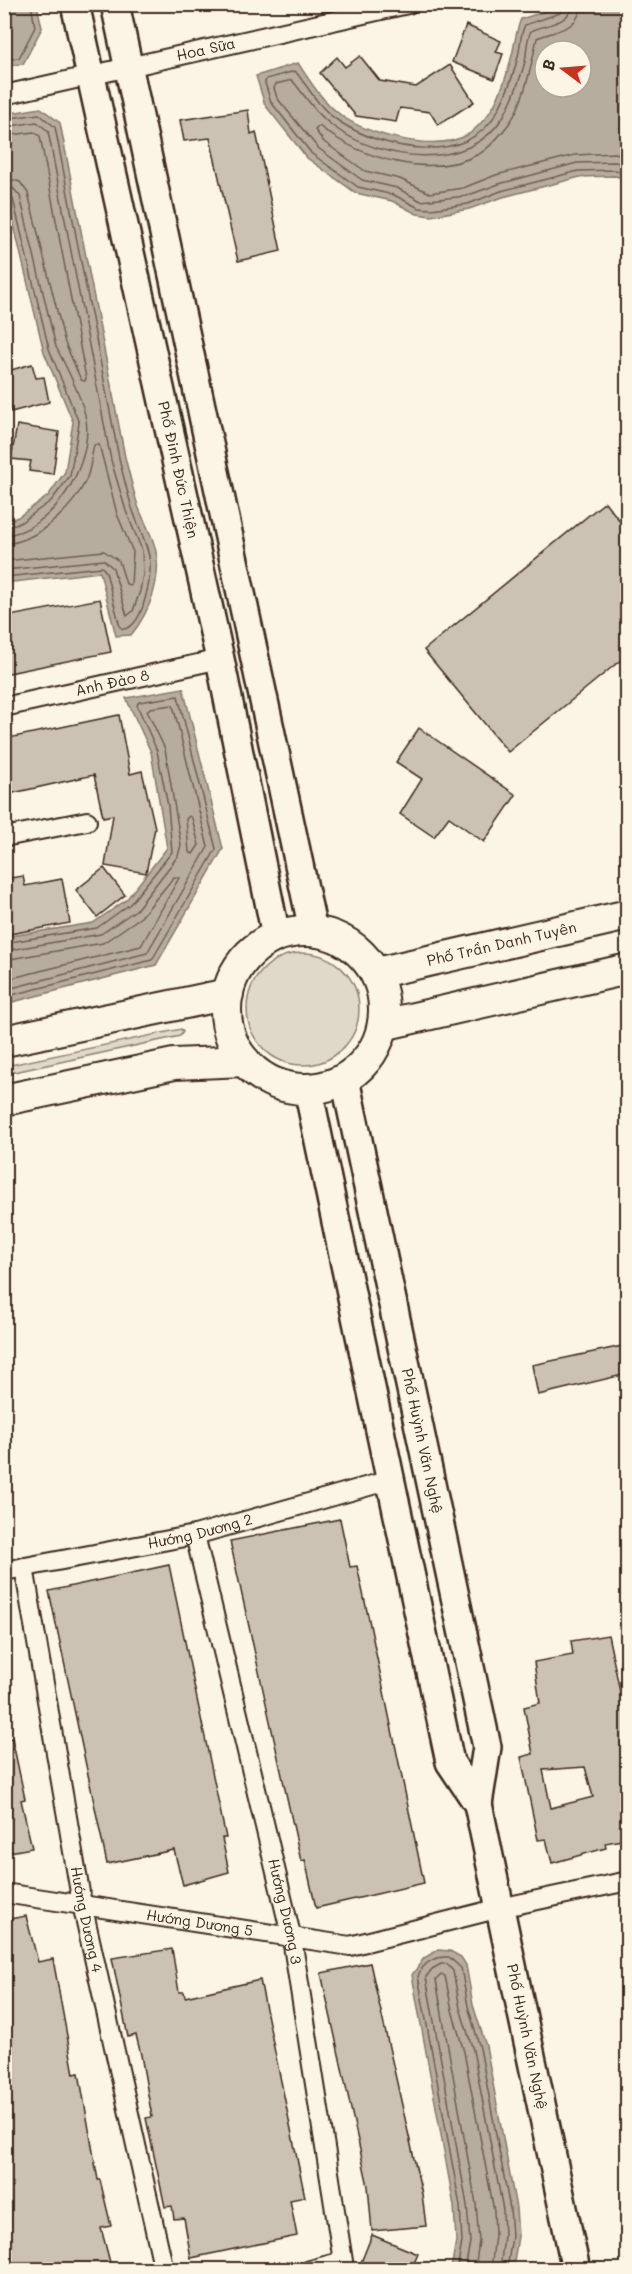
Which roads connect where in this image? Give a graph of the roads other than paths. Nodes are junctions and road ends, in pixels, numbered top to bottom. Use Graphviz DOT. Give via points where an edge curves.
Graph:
graph roads {
  1 [pos="75,4"];
  2 [pos="115,4"];
  3 [pos="407,5"];
  4 [pos="129,69"];
  5 [pos="90,78"];
  6 [pos="4,95"];
  7 [pos="220,659"];
  8 [pos="4,706"];
  9 [pos="270,729"];
  10 [pos="236,738"];
  11 [pos="87,821"];
  12 [pos="4,837"];
  13 [pos="627,915"];
  14 [pos="313,930"];
  15 [pos="276,936"];
  16 [pos="627,969"];
  17 [pos="376,973"];
  18 [pos="228,994"];
  19 [pos="383,1025"];
  20 [pos="4,1041"];
  21 [pos="245,1061"];
  22 [pos="345,1079"];
  23 [pos="308,1089"];
  24 [pos="4,1100"];
  25 [pos="390,1480"];
  26 [pos="195,1534"];
  27 [pos="24,1568"];
  28 [pos="4,1571"];
  29 [pos="478,1804"];
  30 [pos="627,1881"];
  31 [pos="4,1893"];
  32 [pos="82,1904"];
  33 [pos="500,1908"];
  34 [pos="292,1939"];
  35 [pos="164,2270"];
  36 [pos="310,2270"];
  37 [pos="576,2270"];
  1 -- 5 [label="street, Phố Đinh Đức Thiện"];
  2 -- 4 [label="street"];
  3 -- 4 [label="street, Hoa Sữa"];
  4 -- 5 [label="street, Hoa Sữa"];
  4 -- 9 [label="street"];
  5 -- 6 [label="street, Hoa Sữa"];
  5 -- 7 [label="street, Phố Đinh Đức Thiện"];
  7 -- 8 [label="street, Anh Đào 8"];
  7 -- 10 [label="street, Phố Đinh Đức Thiện"];
  9 -- 10 [label="street"];
  9 -- 14 [label="street"];
  10 -- 15 [label="street, Phố Đinh Đức Thiện"];
  11 -- 12 [label="street"];
  13 -- 17 [label="main road, Phố Trần Danh Tuyên"];
  14 -- 15 [label="main road"];
  14 -- 17 [label="main road" via="351,944"];
  15 -- 18 [label="main road" via="244,959"];
  16 -- 19 [label="main road"];
  17 -- 19 [label="main road" via="384,999"];
  18 -- 20 [label="main road"];
  18 -- 21 [label="main road" via="229,1030"];
  19 -- 22 [label="main road" via="370,1056"];
  21 -- 23 [label="main road" via="273,1083"];
  21 -- 24 [label="main road" via="174,1064"];
  22 -- 23 [label="main road"];
  22 -- 29 [label="street, Phố Huỳnh Văn Nghệ" via="487,1747"];
  23 -- 25 [label="street, Phố Huỳnh Văn Nghệ"];
  25 -- 26 [label="street, Hướng Dương 2"];
  25 -- 29 [label="street, Phố Huỳnh Văn Nghệ" via="450,1762"];
  26 -- 27 [label="street, Hướng Dương 2"];
  26 -- 34 [label="street, Hướng Dương 3"];
  27 -- 28 [label="street, Hướng Dương 2"];
  27 -- 32 [label="street, Hướng Dương 4"];
  29 -- 33 [label="street, Phố Huỳnh Văn Nghệ"];
  30 -- 33 [label="street, Hướng Dương 5"];
  31 -- 32 [label="street, Hướng Dương 5"];
  32 -- 34 [label="street, Hướng Dương 5"];
  32 -- 35 [label="street, Hướng Dương 4"];
  33 -- 34 [label="street, Hướng Dương 5" via="351,1946"];
  33 -- 37 [label="street, Phố Huỳnh Văn Nghệ"];
  34 -- 36 [label="street, Hướng Dương 3" via="344,2261"];
}
